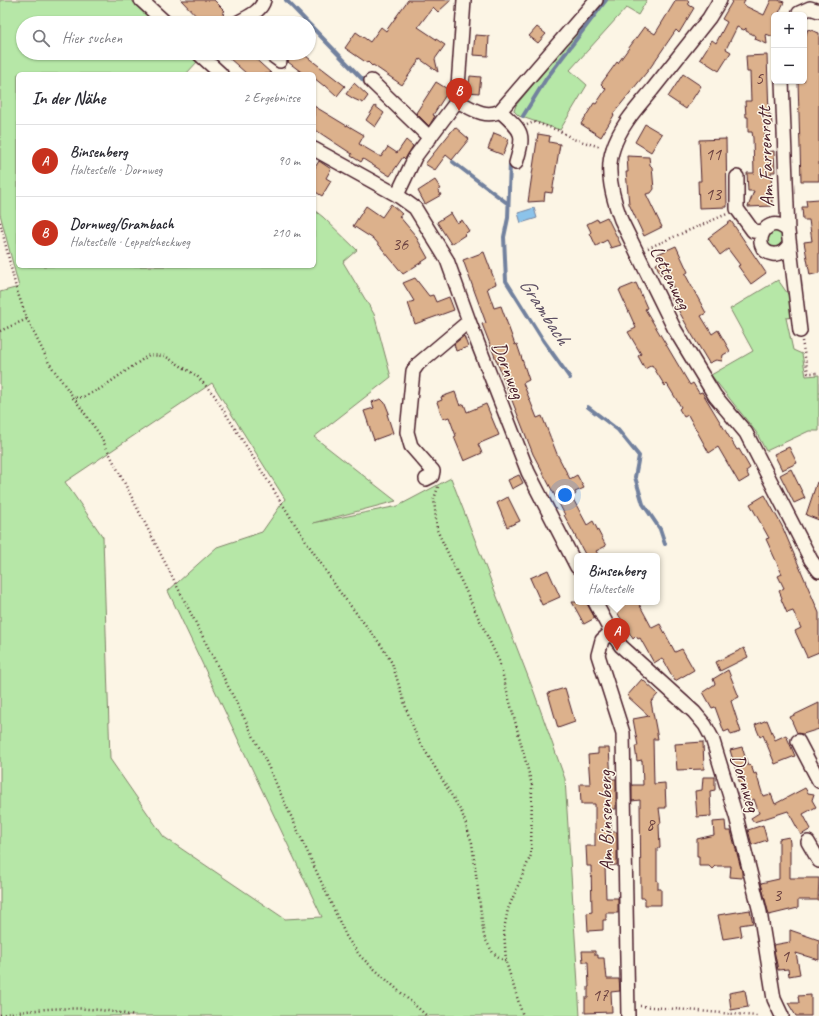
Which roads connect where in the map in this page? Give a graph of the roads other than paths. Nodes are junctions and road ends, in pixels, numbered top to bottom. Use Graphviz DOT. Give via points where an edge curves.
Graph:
graph roads {
  1 [pos="141,0"];
  2 [pos="264,0"];
  3 [pos="464,0"];
  4 [pos="596,0"];
  5 [pos="720,0"];
  6 [pos="819,11"];
  7 [pos="801,12"];
  8 [pos="158,16"];
  9 [pos="248,16"];
  10 [pos="208,60"];
  11 [pos="219,72"];
  12 [pos="370,80"];
  13 [pos="782,84"];
  14 [pos="458,101"];
  15 [pos="500,112"];
  16 [pos="430,138"];
  17 [pos="316,150"];
  18 [pos="516,163"];
  19 [pos="737,177"];
  20 [pos="397,195"];
  21 [pos="788,231"];
  22 [pos="762,232"];
  23 [pos="789,245"];
  24 [pos="468,321"];
  25 [pos="800,331"];
  26 [pos="426,479"];
  27 [pos="574,561"];
  28 [pos="819,571"];
  29 [pos="597,605"];
  30 [pos="611,632"];
  31 [pos="798,741"];
  32 [pos="819,781"];
  33 [pos="808,842"];
  34 [pos="819,861"];
  35 [pos="628,1003"];
  36 [pos="620,1016"];
  37 [pos="628,1016"];
  38 [pos="782,1016"];
  1 -- 8 [label="street"];
  2 -- 9 [label="street" via="259,9"];
  3 -- 14 [label="street"];
  4 -- 15 [label="street"];
  5 -- 28 [label="street, Lettenweg" via="709,18 624,125 612,150 610,174 616,206 675,330 716,396 746,433"];
  6 -- 7 [label="street" via="810,8"];
  10 -- 11 [label="street"];
  12 -- 16 [label="street"];
  13 -- 21 [label="street, Am Farrenrott"];
  14 -- 15 [label="street" via="485,115"];
  14 -- 16 [label="street"];
  15 -- 18 [label="street" via="518,128 522,137 522,146"];
  16 -- 20 [label="street" via="415,157"];
  17 -- 20 [label="street, Dornweg"];
  19 -- 22 [label="street, Am Farrenrott" via="734,211 753,231"];
  20 -- 24 [label="street, Dornweg" via="415,208 447,260"];
  21 -- 22 [label="street, Am Farrenrott" via="774,224"];
  21 -- 23 [label="street, Am Farrenrott"];
  22 -- 23 [label="street, Am Farrenrott" via="761,244 769,253 780,253"];
  23 -- 25 [label="street, Am Farrenrott"];
  24 -- 26 [label="street" via="413,371 407,432 411,446 433,471 432,476"];
  24 -- 27 [label="street, Dornweg" via="528,472"];
  29 -- 30 [label="street, Dornweg"];
  30 -- 35 [label="street, Am Binsenberg" via="602,640 598,655 623,732"];
  30 -- 38 [label="street, Dornweg" via="621,646 694,712 712,738 738,823 760,912 774,999"];
  31 -- 32 [label="street"];
  33 -- 34 [label="street"];
  35 -- 36 [label="street"];
  35 -- 37 [label="street, Am Binsenberg"];
}
